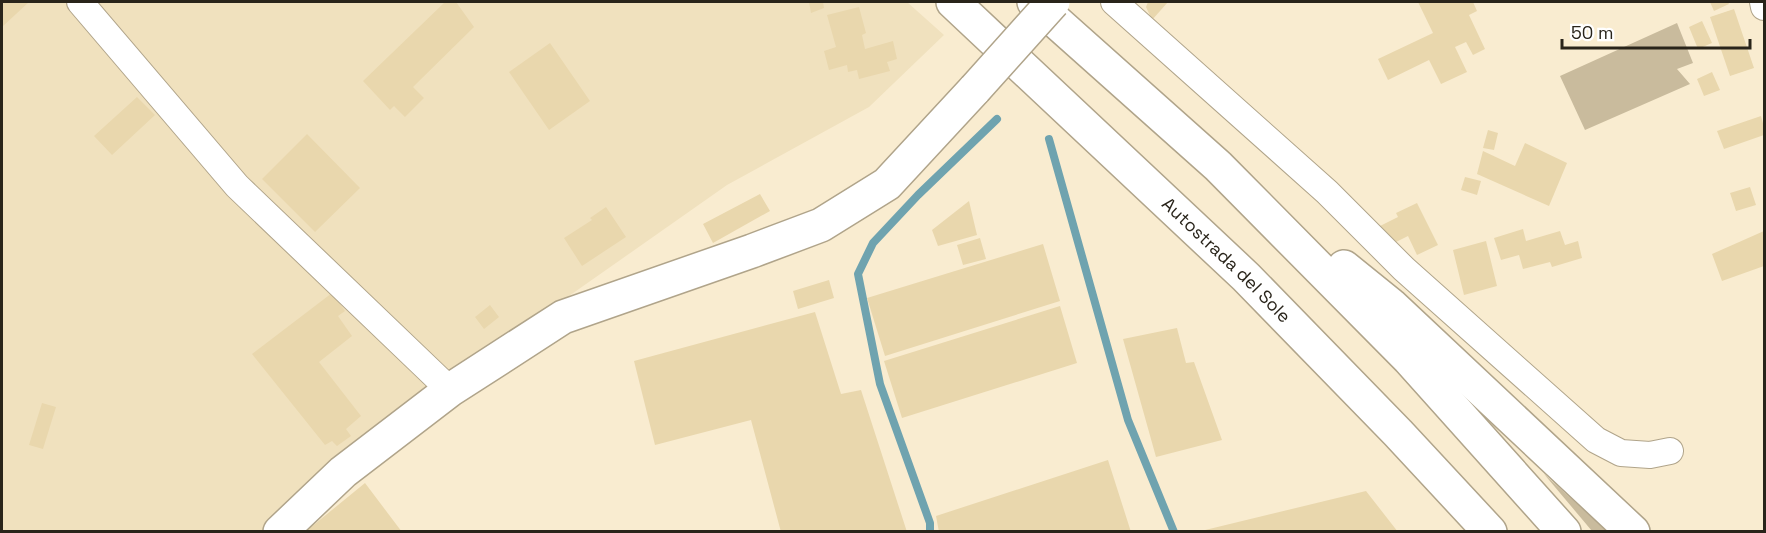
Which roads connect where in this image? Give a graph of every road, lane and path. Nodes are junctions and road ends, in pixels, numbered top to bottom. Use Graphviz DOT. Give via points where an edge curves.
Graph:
graph roads {
  1 [pos="80,2"];
  2 [pos="953,2"];
  3 [pos="1034,2"];
  4 [pos="1053,2"];
  5 [pos="1114,2"];
  6 [pos="1763,2"];
  7 [pos="1764,7"];
  8 [pos="1218,166"];
  9 [pos="450,390"];
  10 [pos="1398,433"];
  11 [pos="1670,451"];
  12 [pos="289,528"];
  13 [pos="1474,531"];
  14 [pos="1490,531"];
  15 [pos="1564,531"];
  16 [pos="1633,531"];
  1 -- 9 [label="street" via="237,186"];
  2 -- 10 [label="main road, Autostrada del Sole" via="1246,277"];
  3 -- 8 [label="main road"];
  4 -- 9 [label="main road, bridge" via="887,184 820,225 563,318"];
  5 -- 11 [label="street" via="1596,440 1621,453 1650,455"];
  6 -- 7 [label="street"];
  8 -- 15 [label="main road" via="1410,359"];
  8 -- 16 [label="main road" via="1391,305"];
  9 -- 12 [label="main road" via="343,472"];
  10 -- 13 [label="main road"];
  10 -- 14 [label="main road, Autostrada del Sole"];
}
